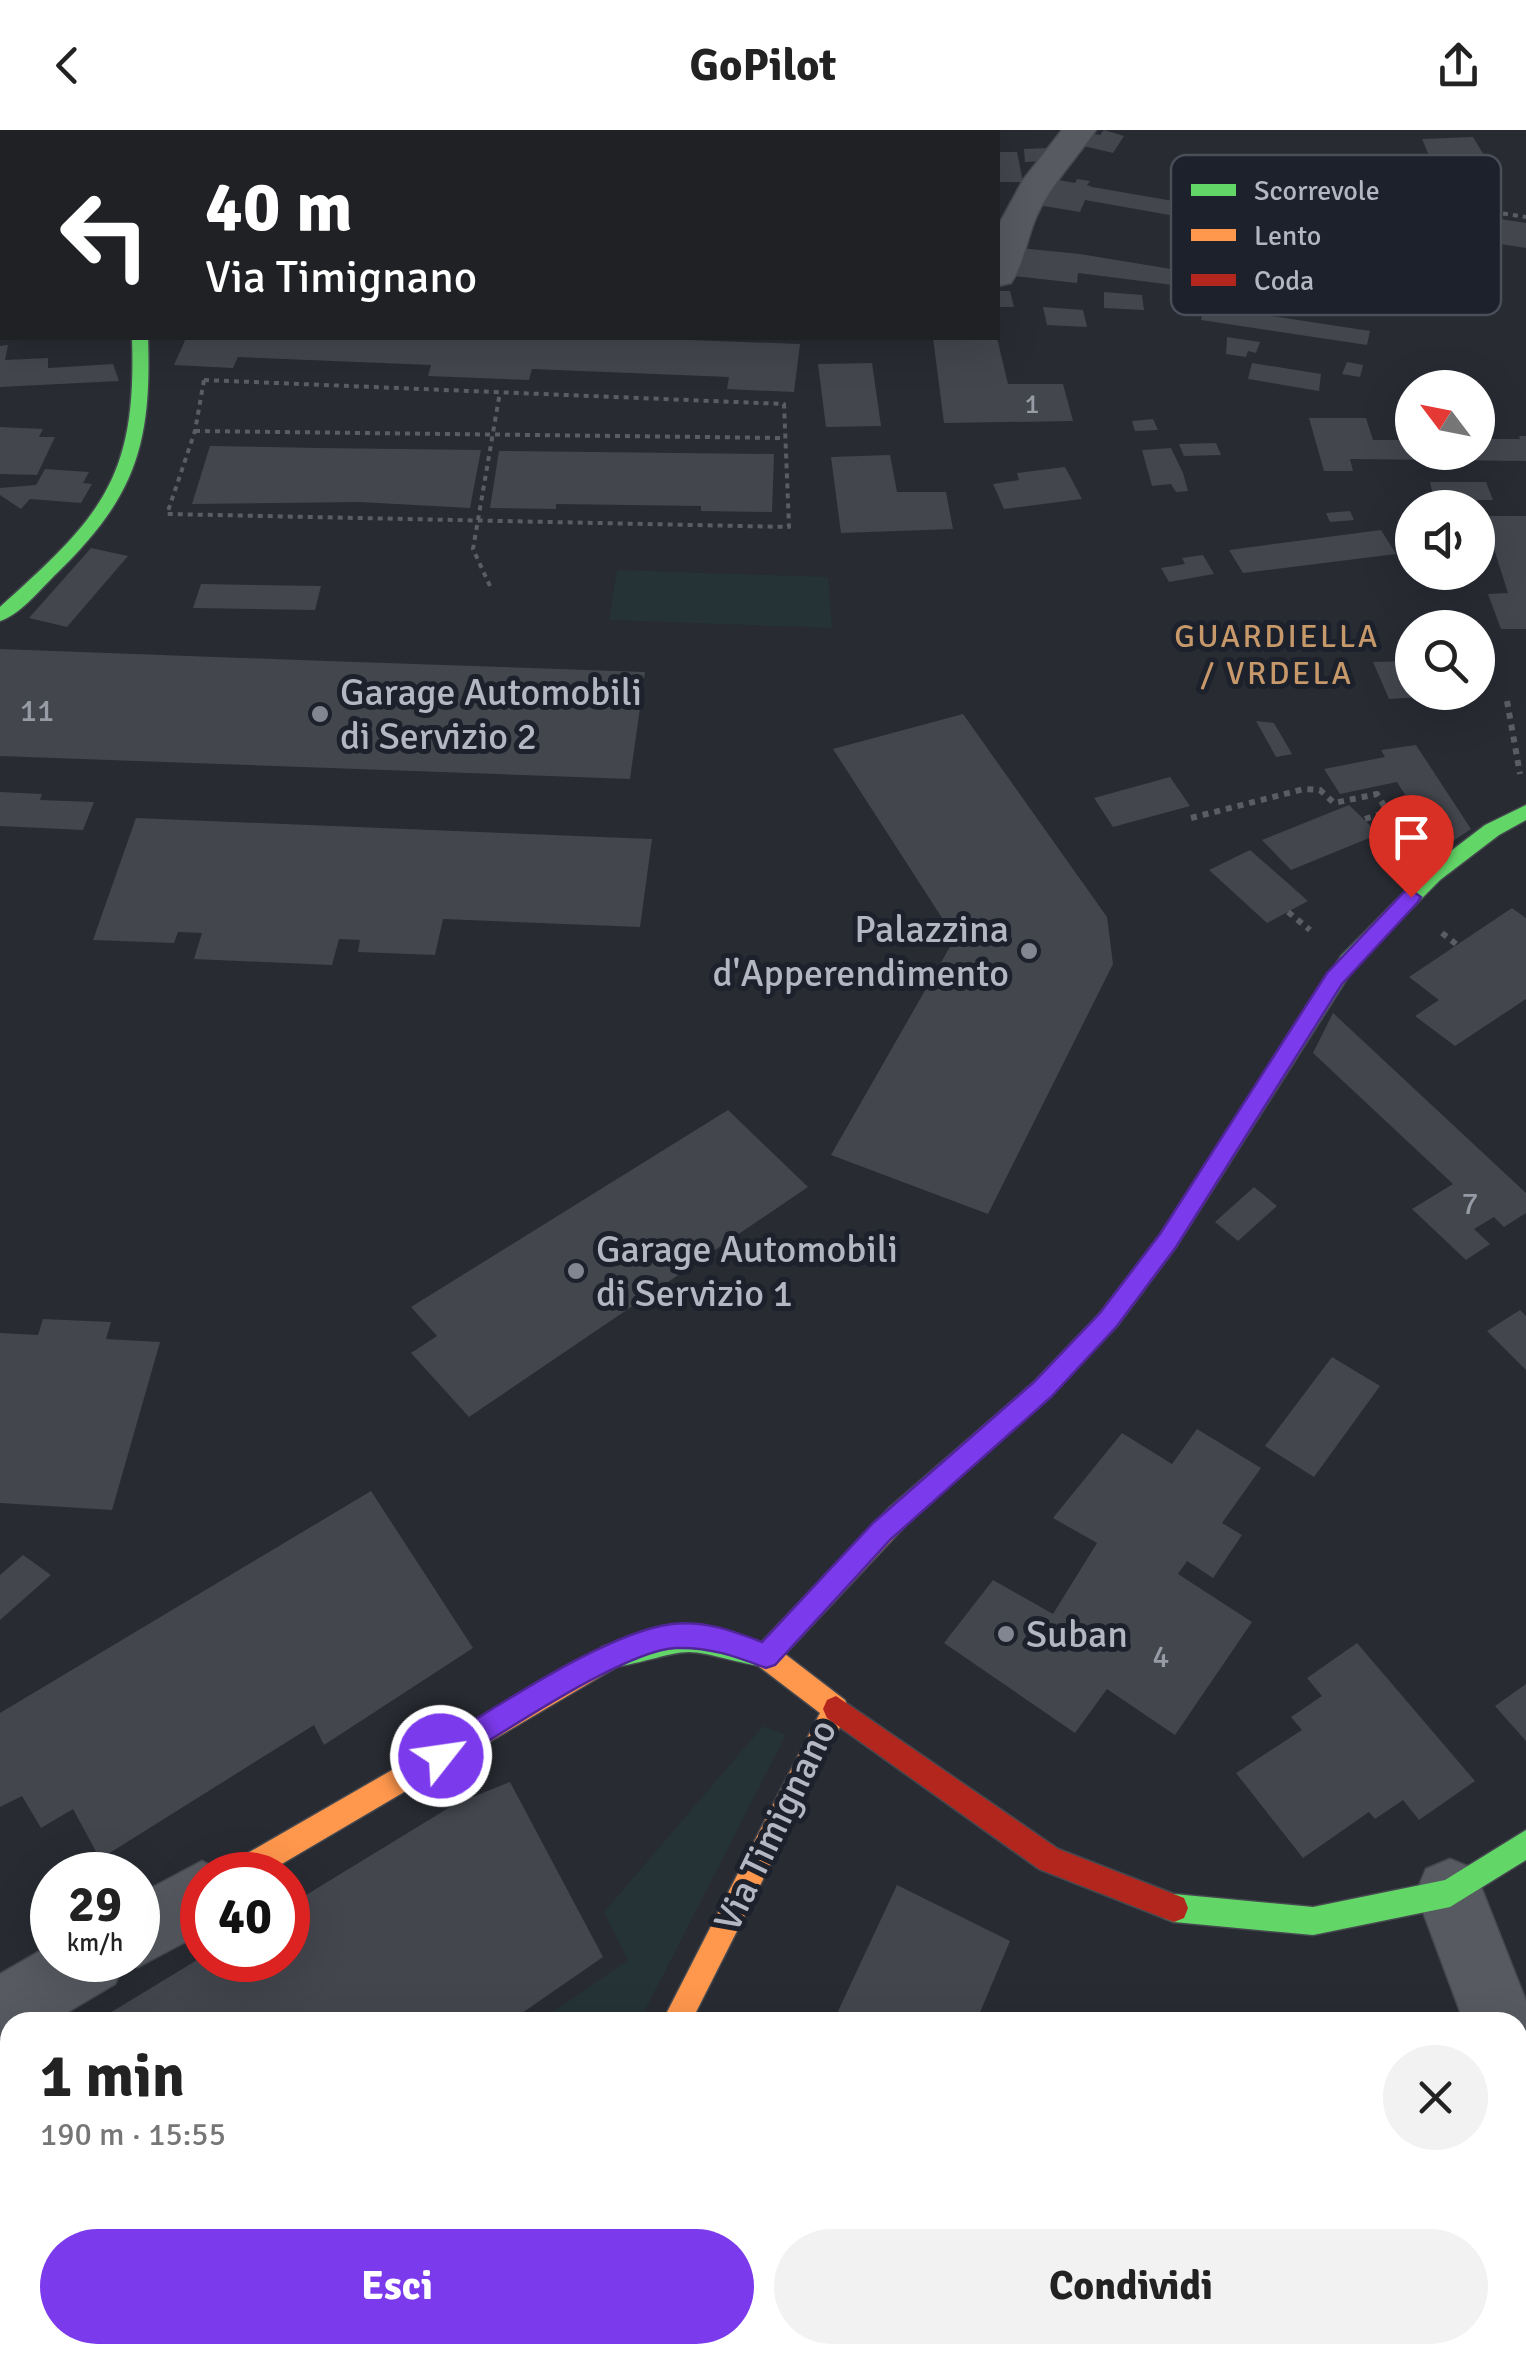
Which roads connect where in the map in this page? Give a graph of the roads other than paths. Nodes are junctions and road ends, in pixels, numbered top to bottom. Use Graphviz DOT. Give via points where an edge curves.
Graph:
graph roads {
  1 [pos="1080,130"];
  2 [pos="1000,266"];
  3 [pos="140,340"];
  4 [pos="0,616"];
  5 [pos="1524,802"];
  6 [pos="766,1656"];
  7 [pos="836,1708"];
  8 [pos="1526,1844"];
  9 [pos="275,1852"];
  10 [pos="1450,1893"];
  11 [pos="54,1982"];
  12 [pos="3,2012"];
  13 [pos="681,2012"];
  14 [pos="1495,2012"];
  1 -- 2 [label="street" via="1041,175 1006,238"];
  3 -- 4 [label="street" via="148,395 122,484 101,516"];
  5 -- 6 [label="street" via="1433,874 1348,962 1168,1241 1109,1320 882,1531"];
  6 -- 7 [label="street, Via Timignano"];
  6 -- 9 [label="street, Via Timignano" via="718,1638 672,1636 611,1656"];
  7 -- 10 [label="street" via="1049,1859 1181,1911 1313,1921"];
  7 -- 13 [label="street, Via Timignano"];
  8 -- 10 [label="street"];
  10 -- 14 [label="street"];
  11 -- 12 [label="street"];
}
